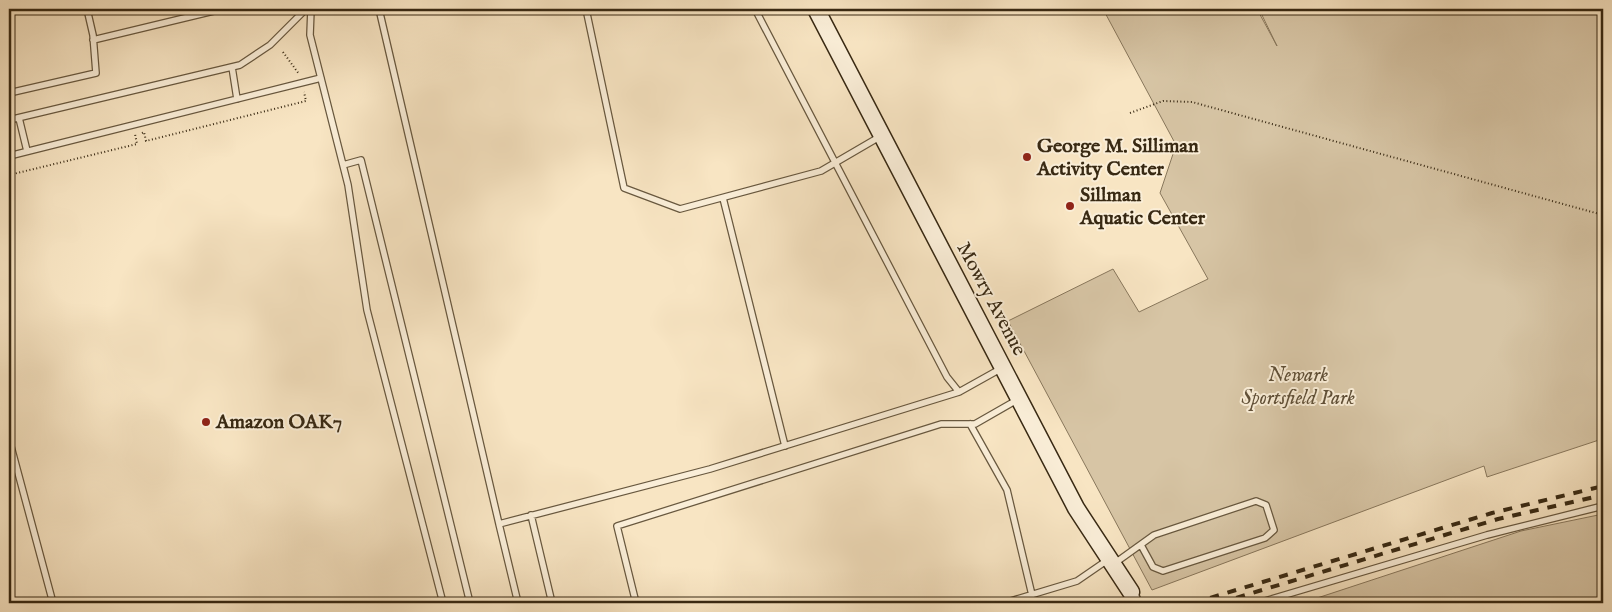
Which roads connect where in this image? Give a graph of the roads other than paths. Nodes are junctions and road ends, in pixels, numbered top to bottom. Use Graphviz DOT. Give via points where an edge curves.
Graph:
graph roads {
  1 [pos="87,9"];
  2 [pos="222,9"];
  3 [pos="306,9"];
  4 [pos="311,9"];
  5 [pos="380,9"];
  6 [pos="586,9"];
  7 [pos="755,9"];
  8 [pos="816,9"];
  9 [pos="93,40"];
  10 [pos="232,67"];
  11 [pos="321,78"];
  12 [pos="9,93"];
  13 [pos="237,99"];
  14 [pos="20,118"];
  15 [pos="9,120"];
  16 [pos="882,136"];
  17 [pos="27,151"];
  18 [pos="9,156"];
  19 [pos="836,162"];
  20 [pos="343,165"];
  21 [pos="723,198"];
  22 [pos="1003,368"];
  23 [pos="958,392"];
  24 [pos="1019,399"];
  25 [pos="970,424"];
  26 [pos="9,439"];
  27 [pos="785,446"];
  28 [pos="1603,506"];
  29 [pos="531,515"];
  30 [pos="499,524"];
  31 [pos="1141,545"];
  32 [pos="1112,561"];
  33 [pos="1032,595"];
  34 [pos="1134,598"];
  35 [pos="53,603"];
  36 [pos="443,603"];
  37 [pos="470,603"];
  38 [pos="518,603"];
  39 [pos="552,603"];
  40 [pos="636,603"];
  41 [pos="1004,603"];
  42 [pos="1258,603"];
  1 -- 9 [label="lane"];
  2 -- 9 [label="lane"];
  3 -- 10 [label="lane" via="270,46 252,59"];
  4 -- 11 [label="lane" via="310,35"];
  5 -- 30 [label="lane"];
  6 -- 21 [label="lane" via="624,188 680,209"];
  7 -- 19 [label="lane"];
  8 -- 16 [label="main road, Mowry Avenue"];
  9 -- 12 [label="lane" via="96,73"];
  10 -- 13 [label="lane"];
  10 -- 14 [label="lane"];
  11 -- 13 [label="lane"];
  11 -- 20 [label="lane"];
  13 -- 17 [label="lane"];
  14 -- 15 [label="lane"];
  14 -- 17 [label="lane"];
  16 -- 19 [label="lane"];
  16 -- 22 [label="main road, Mowry Avenue"];
  17 -- 18 [label="lane"];
  19 -- 21 [label="lane" via="821,171"];
  19 -- 23 [label="lane" via="947,377"];
  20 -- 36 [label="lane" via="367,310"];
  20 -- 37 [label="lane" via="361,160"];
  21 -- 27 [label="lane"];
  22 -- 23 [label="lane"];
  22 -- 24 [label="main road, Mowry Avenue"];
  23 -- 27 [label="lane"];
  24 -- 25 [label="lane"];
  24 -- 32 [label="main road, Mowry Avenue" via="1076,508"];
  25 -- 33 [label="lane" via="1007,490"];
  25 -- 40 [label="lane" via="940,424 617,526"];
  26 -- 35 [label="lane"];
  27 -- 29 [label="lane" via="710,470"];
  28 -- 42 [label="lane"];
  29 -- 30 [label="lane"];
  29 -- 39 [label="lane"];
  30 -- 38 [label="lane"];
  31 -- 31 [label="lane" via="1154,535 1256,501 1266,505 1274,530 1266,538 1163,571 1153,567"];
  31 -- 32 [label="lane"];
  32 -- 33 [label="lane" via="1077,581"];
  32 -- 34 [label="main road, Mowry Avenue"];
  33 -- 41 [label="lane"];
}
